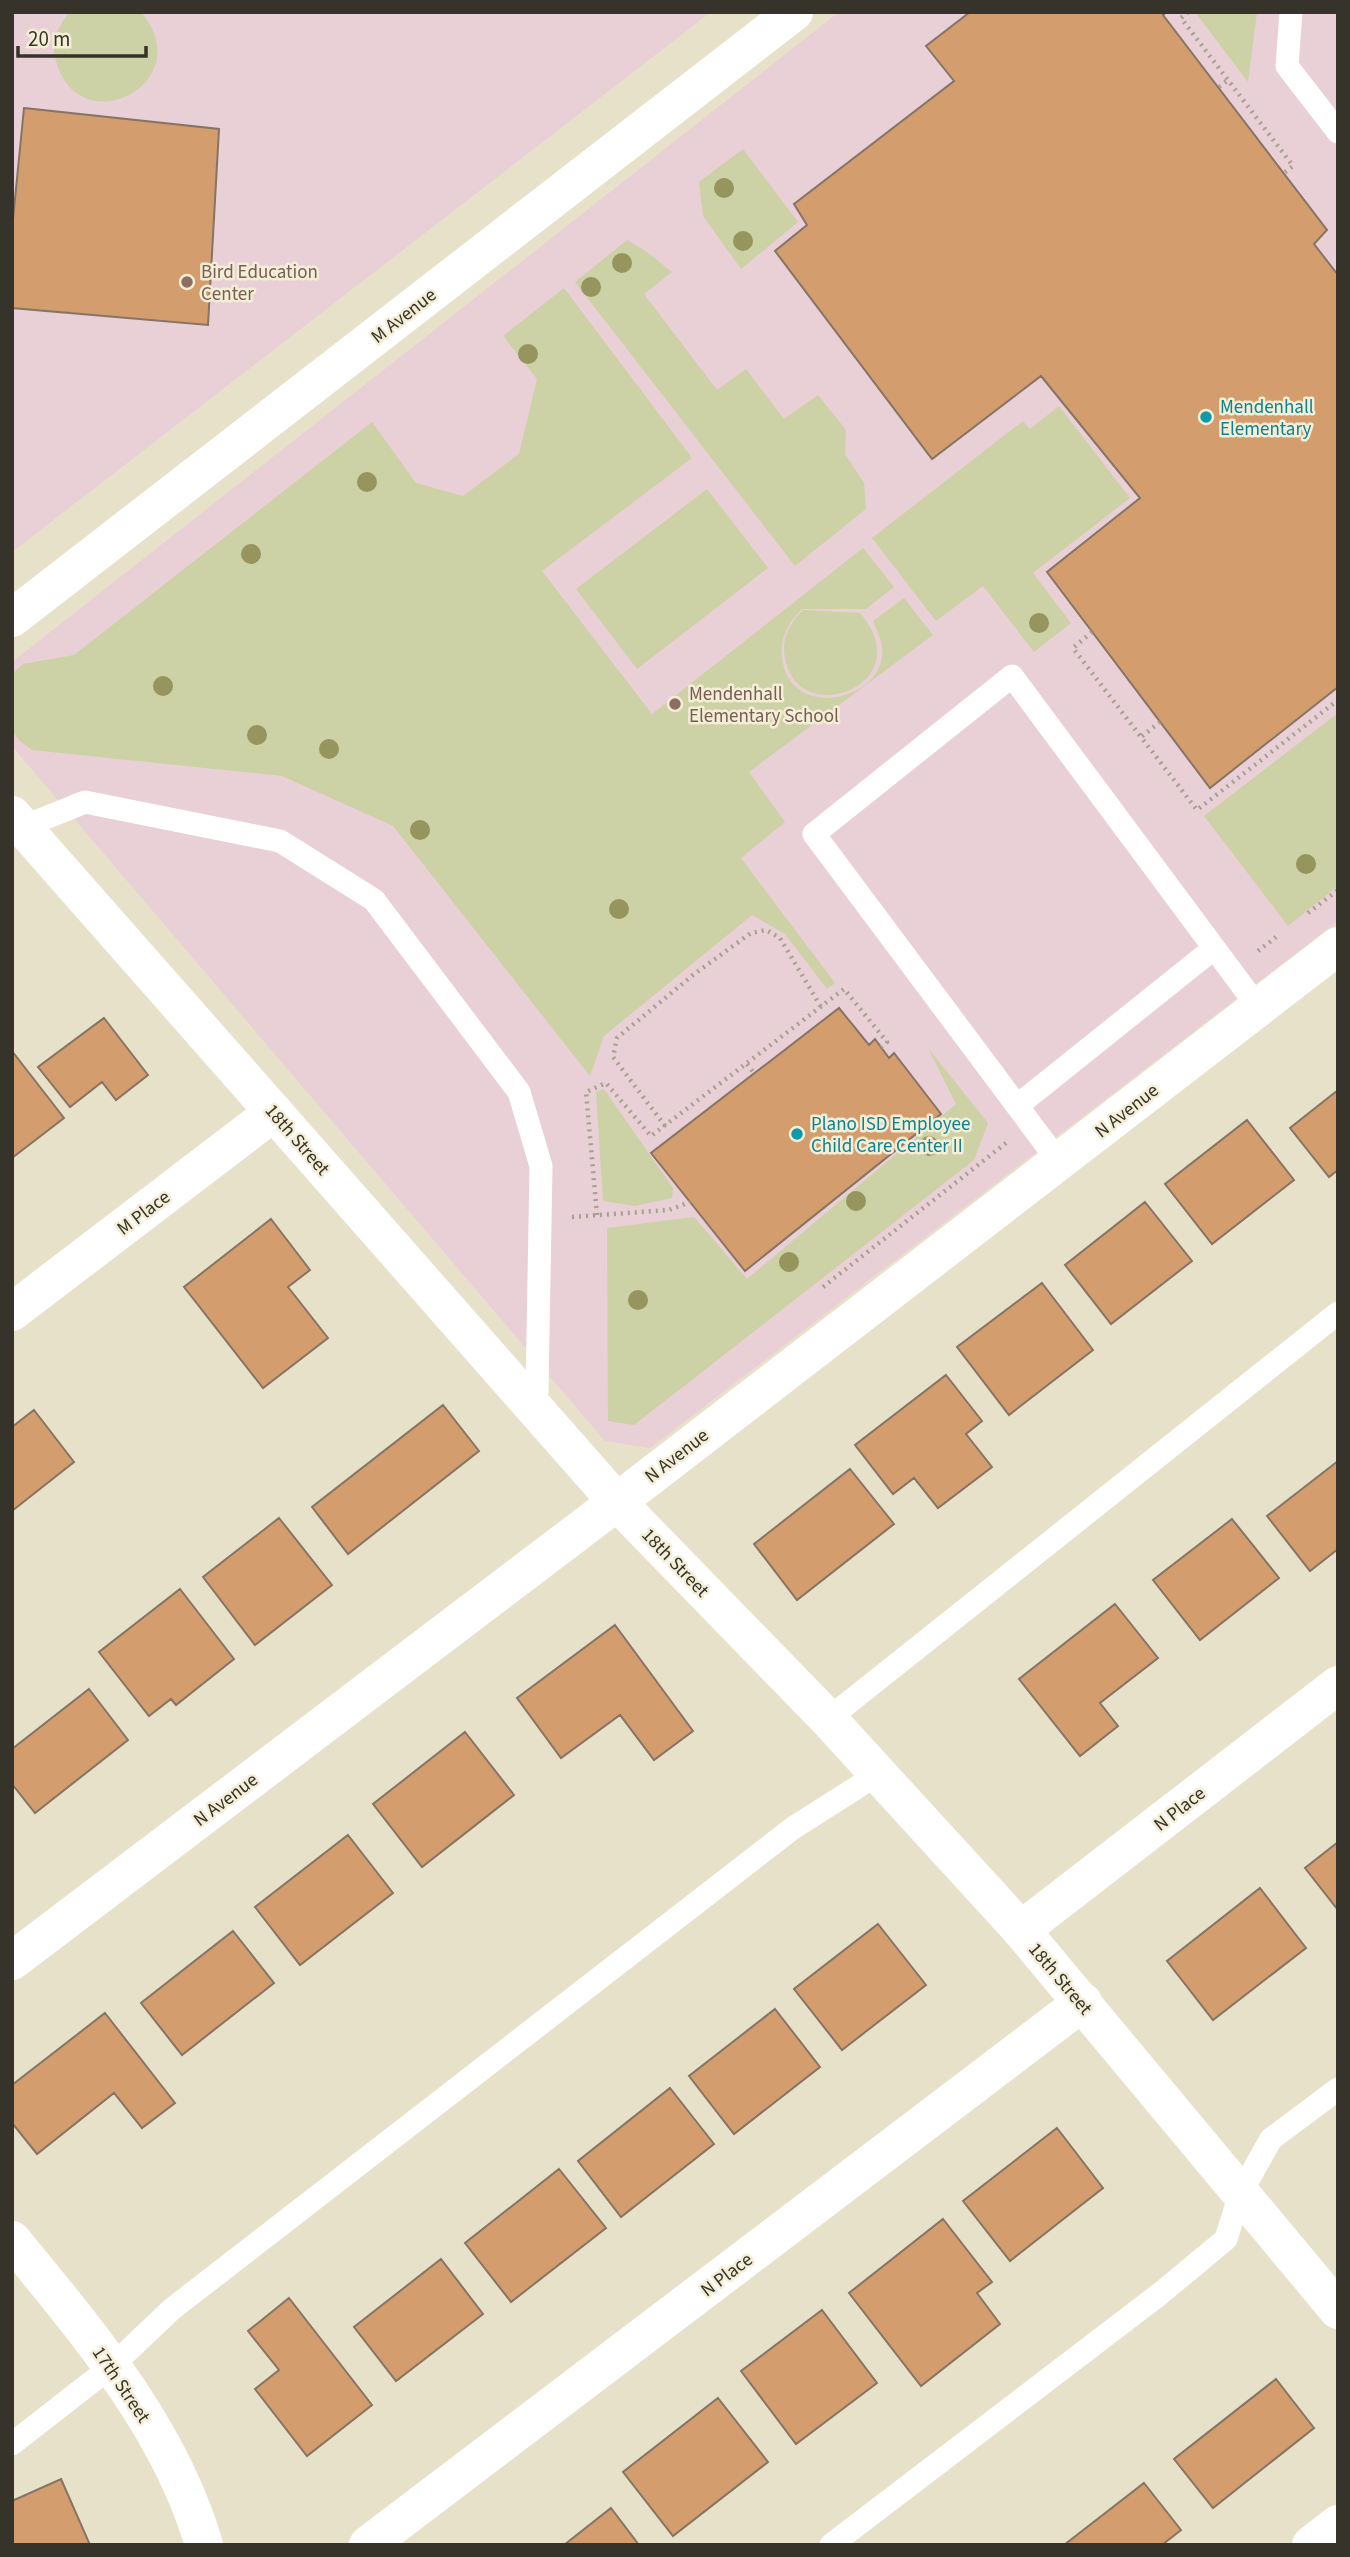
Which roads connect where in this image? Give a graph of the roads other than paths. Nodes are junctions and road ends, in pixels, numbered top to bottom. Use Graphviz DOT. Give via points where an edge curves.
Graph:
graph roads {
  1 [pos="794,12"];
  2 [pos="1291,12"];
  3 [pos="1338,132"];
  4 [pos="12,618"];
  5 [pos="18,821"];
  6 [pos="1338,946"];
  7 [pos="1213,949"];
  8 [pos="1258,1007"];
  9 [pos="1017,1106"];
  10 [pos="274,1112"];
  11 [pos="1059,1162"];
  12 [pos="12,1312"];
  13 [pos="1338,1313"];
  14 [pos="529,1402"];
  15 [pos="617,1502"];
  16 [pos="1338,1685"];
  17 [pos="828,1719"];
  18 [pos="878,1774"];
  19 [pos="1021,1930"];
  20 [pos="12,1961"];
  21 [pos="1083,2002"];
  22 [pos="1338,2089"];
  23 [pos="1240,2194"];
  24 [pos="12,2240"];
  25 [pos="1338,2310"];
  26 [pos="111,2366"];
  27 [pos="12,2444"];
  28 [pos="1338,2525"];
  29 [pos="204,2545"];
  30 [pos="368,2545"];
  31 [pos="831,2545"];
  32 [pos="1311,2545"];
  1 -- 4 [label="street, M Avenue"];
  2 -- 3 [label="lane" via="1287,66"];
  5 -- 10 [label="street, 18th Street"];
  5 -- 14 [label="lane" via="85,802 280,841 374,900 519,1092 541,1166 537,1391"];
  6 -- 8 [label="street, N Avenue"];
  7 -- 8 [label="lane"];
  7 -- 9 [label="lane"];
  7 -- 9 [label="lane" via="1012,676 814,834"];
  8 -- 11 [label="street, N Avenue"];
  9 -- 11 [label="lane"];
  10 -- 12 [label="street, M Place"];
  10 -- 14 [label="street, 18th Street"];
  11 -- 15 [label="street, N Avenue"];
  13 -- 17 [label="lane"];
  14 -- 15 [label="street, 18th Street"];
  15 -- 17 [label="street, 18th Street"];
  15 -- 20 [label="street, N Avenue"];
  16 -- 19 [label="street, N Place"];
  17 -- 18 [label="street, 18th Street"];
  18 -- 19 [label="street, 18th Street"];
  18 -- 26 [label="lane" via="793,1828 172,2309"];
  19 -- 21 [label="street, 18th Street"];
  21 -- 23 [label="street, 18th Street"];
  21 -- 30 [label="street, N Place"];
  22 -- 23 [label="lane" via="1272,2139"];
  23 -- 25 [label="street, 18th Street"];
  23 -- 31 [label="lane" via="1226,2239"];
  24 -- 26 [label="street, 17th Street"];
  26 -- 27 [label="lane"];
  26 -- 29 [label="street, 17th Street" via="172,2464"];
  28 -- 32 [label="street"];
}
